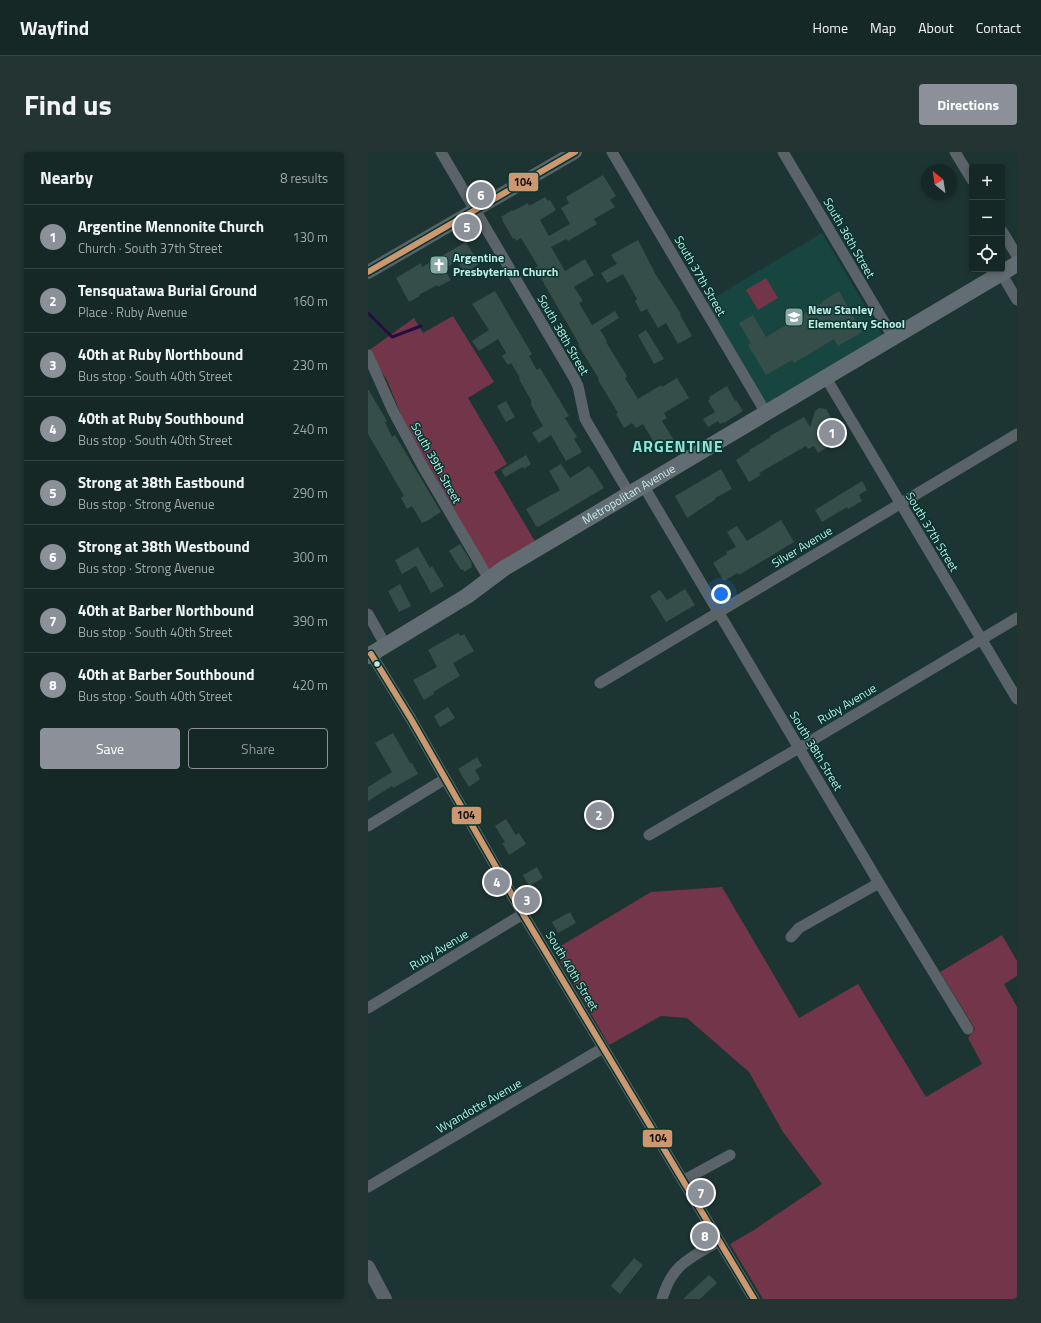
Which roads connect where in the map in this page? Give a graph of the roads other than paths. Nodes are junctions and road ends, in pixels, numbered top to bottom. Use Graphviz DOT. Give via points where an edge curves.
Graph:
graph roads {
  1 [pos="441,152"];
  2 [pos="575,152"];
  3 [pos="612,152"];
  4 [pos="783,152"];
  5 [pos="956,152"];
  6 [pos="969,175"];
  7 [pos="475,210"];
  8 [pos="1005,236"];
  9 [pos="1017,256"];
  10 [pos="1017,264"];
  11 [pos="368,272"];
  12 [pos="1001,273"];
  13 [pos="1017,300"];
  14 [pos="893,337"];
  15 [pos="368,356"];
  16 [pos="826,378"];
  17 [pos="766,414"];
  18 [pos="1017,434"];
  19 [pos="643,485"];
  20 [pos="630,493"];
  21 [pos="900,503"];
  22 [pos="488,579"];
  23 [pos="718,612"];
  24 [pos="368,614"];
  25 [pos="1017,618"];
  26 [pos="982,639"];
  27 [pos="386,646"];
  28 [pos="370,655"];
  29 [pos="600,683"];
  30 [pos="1017,699"];
  31 [pos="799,748"];
  32 [pos="445,779"];
  33 [pos="368,826"];
  34 [pos="648,834"];
  35 [pos="879,882"];
  36 [pos="523,914"];
  37 [pos="791,938"];
  38 [pos="368,1008"];
  39 [pos="968,1028"];
  40 [pos="604,1048"];
  41 [pos="730,1155"];
  42 [pos="684,1180"];
  43 [pos="368,1187"];
  44 [pos="719,1241"];
  45 [pos="368,1267"];
  46 [pos="384,1299"];
  47 [pos="662,1299"];
  48 [pos="754,1299"];
  1 -- 7 [label="street, South 38th Street"];
  2 -- 7 [label="street"];
  3 -- 17 [label="street, South 37th Street"];
  4 -- 14 [label="street, South 36th Street"];
  5 -- 6 [label="street"];
  7 -- 11 [label="street"];
  7 -- 20 [label="street, South 38th Street" via="574,378 585,419"];
  8 -- 9 [label="street"];
  10 -- 12 [label="main road, Metropolitan Avenue"];
  12 -- 13 [label="street"];
  12 -- 14 [label="main road, Metropolitan Avenue"];
  14 -- 16 [label="main road, Metropolitan Avenue"];
  15 -- 22 [label="street, South 39th Street" via="422,467"];
  16 -- 17 [label="main road, Metropolitan Avenue"];
  16 -- 21 [label="street, South 37th Street"];
  17 -- 19 [label="main road, Metropolitan Avenue"];
  18 -- 21 [label="street, Silver Avenue"];
  19 -- 20 [label="main road, Metropolitan Avenue"];
  19 -- 23 [label="street, South 38th Street"];
  20 -- 22 [label="main road, Metropolitan Avenue"];
  21 -- 23 [label="street, Silver Avenue"];
  21 -- 26 [label="street, South 37th Street"];
  22 -- 27 [label="main road, Metropolitan Avenue" via="467,596"];
  23 -- 29 [label="street, Silver Avenue"];
  23 -- 31 [label="street, South 38th Street"];
  24 -- 27 [label="street"];
  25 -- 26 [label="street, Ruby Avenue"];
  26 -- 30 [label="street, South 37th Street"];
  26 -- 31 [label="street, Ruby Avenue"];
  27 -- 28 [label="main road, Metropolitan Avenue"];
  28 -- 32 [label="street, South 40th Street"];
  31 -- 34 [label="street, Ruby Avenue"];
  31 -- 35 [label="street, South 38th Street"];
  32 -- 33 [label="street"];
  32 -- 36 [label="street, South 40th Street"];
  35 -- 37 [label="street" via="799,928"];
  35 -- 39 [label="street, South 38th Street"];
  36 -- 38 [label="street, Ruby Avenue"];
  36 -- 40 [label="street, South 40th Street"];
  40 -- 42 [label="street, South 40th Street"];
  40 -- 43 [label="street, Wyandotte Avenue"];
  41 -- 42 [label="street"];
  42 -- 44 [label="street, South 40th Street"];
  44 -- 47 [label="street" via="680,1265 668,1280"];
  44 -- 48 [label="street, South 40th Street"];
  45 -- 46 [label="street"];
}
